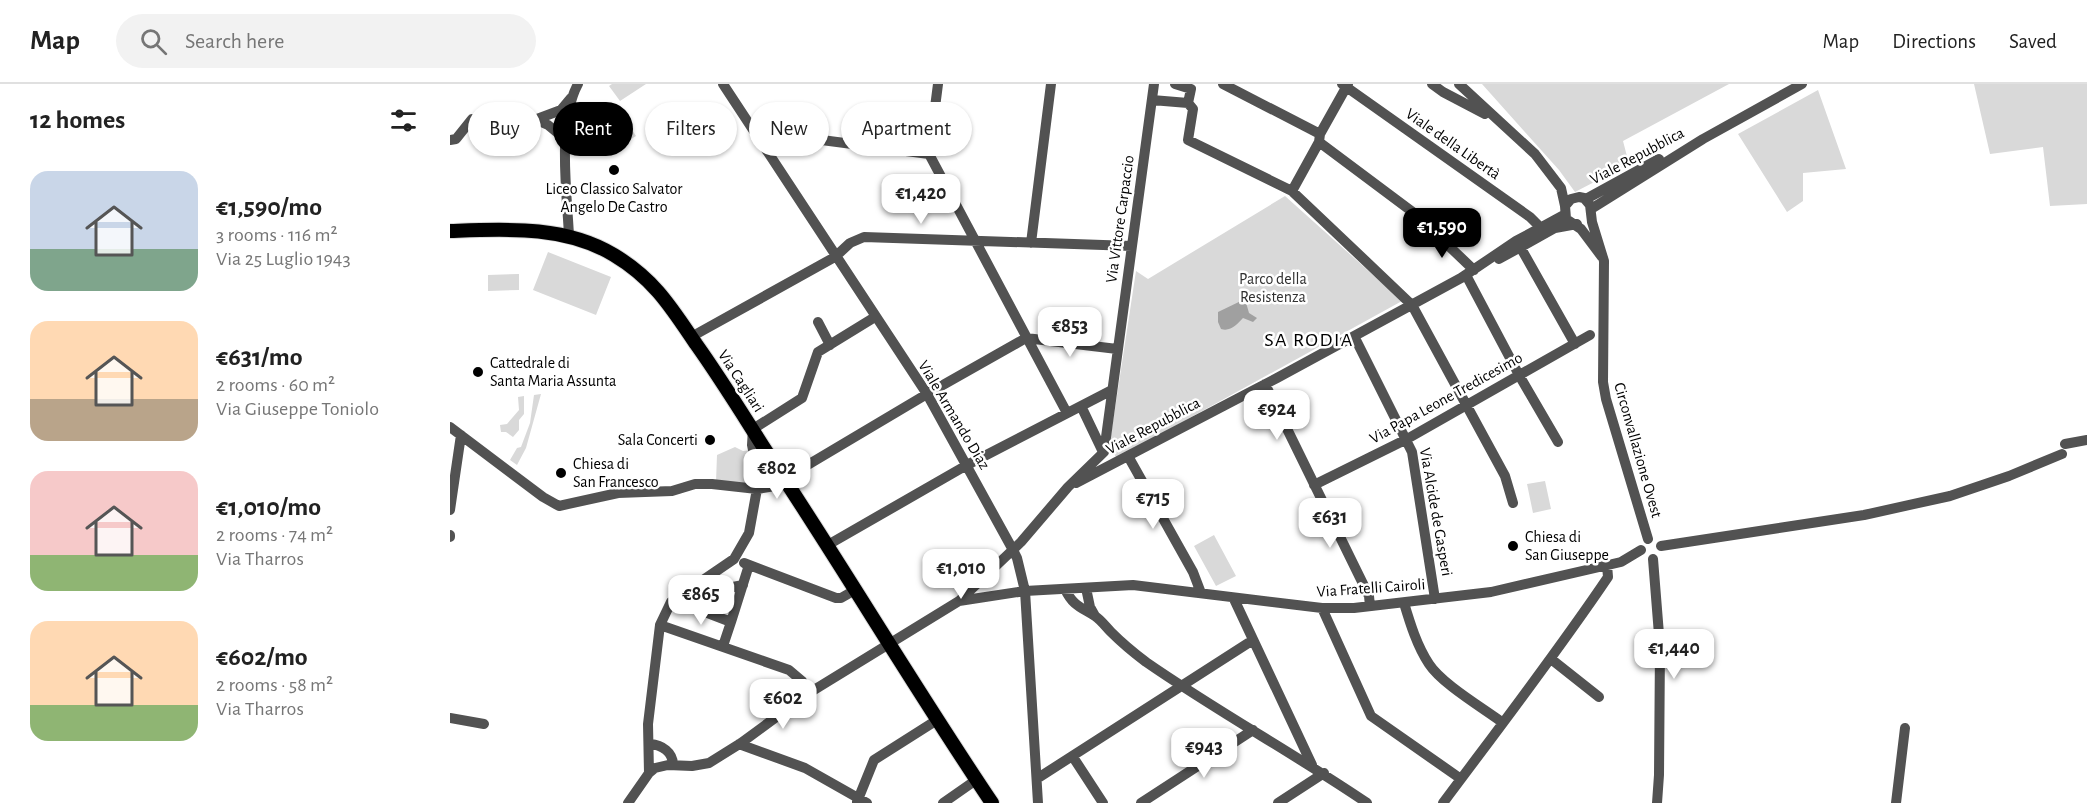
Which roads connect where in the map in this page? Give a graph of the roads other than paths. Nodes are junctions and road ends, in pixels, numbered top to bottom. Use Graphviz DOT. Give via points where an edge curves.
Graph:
graph roads {
  1 [pos="578,84"];
  2 [pos="723,84"];
  3 [pos="939,84"];
  4 [pos="1051,84"];
  5 [pos="1154,84"];
  6 [pos="1175,84"];
  7 [pos="1223,84"];
  8 [pos="1459,84"];
  9 [pos="1802,84"];
  10 [pos="1345,85"];
  11 [pos="1435,85"];
  12 [pos="1194,87"];
  13 [pos="572,98"];
  14 [pos="1152,100"];
  15 [pos="571,102"];
  16 [pos="936,102"];
  17 [pos="1188,103"];
  18 [pos="541,118"];
  19 [pos="1496,119"];
  20 [pos="468,124"];
  21 [pos="749,124"];
  22 [pos="1320,138"];
  23 [pos="450,140"];
  24 [pos="566,156"];
  25 [pos="770,156"];
  26 [pos="930,156"];
  27 [pos="1561,188"];
  28 [pos="1292,192"];
  29 [pos="1587,205"];
  30 [pos="1564,210"];
  31 [pos="1574,224"];
  32 [pos="1541,228"];
  33 [pos="450,231"];
  34 [pos="569,236"];
  35 [pos="977,241"];
  36 [pos="1031,243"];
  37 [pos="1518,244"];
  38 [pos="1132,246"];
  39 [pos="835,257"];
  40 [pos="1603,259"];
  41 [pos="1470,273"];
  42 [pos="1412,305"];
  43 [pos="875,317"];
  44 [pos="818,322"];
  45 [pos="1590,335"];
  46 [pos="1354,336"];
  47 [pos="691,337"];
  48 [pos="1026,338"];
  49 [pos="1575,344"];
  50 [pos="830,345"];
  51 [pos="1117,349"];
  52 [pos="1519,375"];
  53 [pos="1265,384"];
  54 [pos="1112,390"];
  55 [pos="927,394"];
  56 [pos="1466,405"];
  57 [pos="1081,406"];
  58 [pos="1067,413"];
  59 [pos="450,427"];
  60 [pos="753,429"];
  61 [pos="1101,431"];
  62 [pos="461,435"];
  63 [pos="1407,439"];
  64 [pos="2087,440"];
  65 [pos="1558,442"];
  66 [pos="1104,452"];
  67 [pos="1128,456"];
  68 [pos="967,465"];
  69 [pos="1112,465"];
  70 [pos="776,467"];
  71 [pos="785,480"];
  72 [pos="1314,485"];
  73 [pos="1068,487"];
  74 [pos="757,489"];
  75 [pos="1513,503"];
  76 [pos="450,510"];
  77 [pos="1648,539"];
  78 [pos="826,546"];
  79 [pos="1661,546"];
  80 [pos="1013,550"];
  81 [pos="1641,550"];
  82 [pos="734,559"];
  83 [pos="1653,559"];
  84 [pos="749,565"];
  85 [pos="1607,565"];
  86 [pos="743,585"];
  87 [pos="974,586"];
  88 [pos="1086,588"];
  89 [pos="1065,589"];
  90 [pos="855,590"];
  91 [pos="1025,591"];
  92 [pos="1201,593"];
  93 [pos="980,598"];
  94 [pos="1234,598"];
  95 [pos="1435,599"];
  96 [pos="959,600"];
  97 [pos="1404,603"];
  98 [pos="1370,606"];
  99 [pos="1322,609"];
  100 [pos="1095,616"];
  101 [pos="731,622"];
  102 [pos="660,625"];
  103 [pos="1253,640"];
  104 [pos="889,643"];
  105 [pos="723,646"];
  106 [pos="1551,659"];
  107 [pos="1183,686"];
  108 [pos="809,693"];
  109 [pos="1599,697"];
  110 [pos="450,718"];
  111 [pos="937,720"];
  112 [pos="1503,723"];
  113 [pos="484,724"];
  114 [pos="1905,728"];
  115 [pos="1253,730"];
  116 [pos="740,744"];
  117 [pos="650,745"];
  118 [pos="1073,757"];
  119 [pos="671,765"];
  120 [pos="1312,765"];
  121 [pos="649,773"];
  122 [pos="1324,773"];
  123 [pos="1038,778"];
  124 [pos="1461,779"];
  125 [pos="976,780"];
  126 [pos="861,801"];
  127 [pos="629,803"];
  128 [pos="943,803"];
  129 [pos="992,803"];
  130 [pos="1038,803"];
  131 [pos="1103,803"];
  132 [pos="1141,803"];
  133 [pos="1278,803"];
  134 [pos="1367,803"];
  135 [pos="1443,803"];
  136 [pos="1657,803"];
  137 [pos="1896,803"];
  1 -- 13 [label="street"];
  2 -- 21 [label="street, Viale Armando Diaz"];
  3 -- 16 [label="street"];
  4 -- 36 [label="street"];
  5 -- 14 [label="street, Via Vittore Carpaccio"];
  6 -- 12 [label="street"];
  7 -- 22 [label="street"];
  8 -- 19 [label="street"];
  9 -- 29 [label="street, Viale Repubblica" via="1703,139 1642,167"];
  10 -- 22 [label="street"];
  10 -- 32 [label="street, Viale della Libertà"];
  11 -- 19 [label="street"];
  12 -- 17 [label="street"];
  13 -- 15 [label="street"];
  13 -- 18 [label="street" via="561,110"];
  14 -- 17 [label="street"];
  14 -- 38 [label="street, Via Vittore Carpaccio"];
  17 -- 28 [label="street" via="1193,109 1188,140"];
  19 -- 27 [label="street" via="1535,154"];
  20 -- 23 [label="street" via="456,139"];
  22 -- 28 [label="street"];
  22 -- 41 [label="street" via="1414,213"];
  24 -- 34 [label="street"];
  25 -- 39 [label="street, Viale Armando Diaz"];
  26 -- 35 [label="street"];
  27 -- 29 [label="street"];
  27 -- 30 [label="street"];
  28 -- 42 [label="street"];
  29 -- 30 [label="street" via="1570,199"];
  29 -- 31 [label="street" via="1586,221"];
  29 -- 40 [label="street, Circonvallazione Ovest"];
  30 -- 31 [label="street" via="1566,219"];
  30 -- 32 [label="street, Viale Repubblica"];
  31 -- 37 [label="street, Viale Repubblica"];
  31 -- 40 [label="street"];
  32 -- 37 [label="street, Viale Repubblica"];
  33 -- 34 [label="main road, Via Cagliari" via="518,230"];
  34 -- 47 [label="main road, Via Cagliari" via="596,245 648,280 665,297"];
  35 -- 36 [label="street"];
  35 -- 39 [label="street" via="864,237 850,243"];
  35 -- 48 [label="street"];
  36 -- 38 [label="street"];
  37 -- 41 [label="street, Viale Repubblica" via="1490,257"];
  37 -- 49 [label="street"];
  38 -- 51 [label="street, Via Vittore Carpaccio"];
  39 -- 43 [label="street, Viale Armando Diaz"];
  39 -- 47 [label="street"];
  40 -- 77 [label="street, Circonvallazione Ovest" via="1603,382"];
  41 -- 42 [label="street, Viale Repubblica"];
  41 -- 52 [label="street"];
  42 -- 46 [label="street, Viale Repubblica"];
  42 -- 56 [label="street"];
  43 -- 50 [label="street"];
  43 -- 55 [label="street, Viale Armando Diaz"];
  44 -- 50 [label="street"];
  45 -- 49 [label="street, Via Papa Leone Tredicesimo"];
  46 -- 53 [label="street, Viale Repubblica"];
  46 -- 63 [label="street, Via Alcide de Gasperi"];
  47 -- 60 [label="main road, Via Cagliari"];
  48 -- 51 [label="street"];
  48 -- 55 [label="street"];
  48 -- 58 [label="street"];
  49 -- 52 [label="street, Via Papa Leone Tredicesimo"];
  50 -- 60 [label="street" via="818,352 802,398"];
  51 -- 54 [label="street, Via Vittore Carpaccio"];
  52 -- 56 [label="street, Via Papa Leone Tredicesimo"];
  52 -- 65 [label="street"];
  53 -- 67 [label="street, Viale Repubblica"];
  53 -- 72 [label="street"];
  54 -- 57 [label="street"];
  54 -- 61 [label="street, Via Vittore Carpaccio"];
  55 -- 68 [label="street, Viale Armando Diaz"];
  55 -- 71 [label="street"];
  56 -- 63 [label="street, Via Papa Leone Tredicesimo"];
  56 -- 75 [label="street" via="1505,476"];
  57 -- 58 [label="street"];
  57 -- 61 [label="street"];
  58 -- 68 [label="street"];
  59 -- 62 [label="street"];
  60 -- 70 [label="main road, Via Cagliari"];
  60 -- 74 [label="street"];
  61 -- 66 [label="street"];
  62 -- 74 [label="street" via="559,507 618,493 672,491 695,484"];
  62 -- 76 [label="street"];
  63 -- 72 [label="street, Via Papa Leone Tredicesimo"];
  63 -- 95 [label="street, Via Alcide de Gasperi"];
  64 -- 79 [label="street" via="2009,476 1941,498 1864,515"];
  66 -- 69 [label="street"];
  66 -- 73 [label="street, Viale Repubblica"];
  67 -- 69 [label="street, Viale Repubblica"];
  67 -- 92 [label="street"];
  68 -- 78 [label="street"];
  68 -- 80 [label="street, Viale Armando Diaz"];
  69 -- 73 [label="street, Viale Repubblica"];
  70 -- 71 [label="main road, Via Cagliari"];
  70 -- 74 [label="street"];
  71 -- 74 [label="street" via="781,485"];
  71 -- 78 [label="main road, Via Cagliari"];
  72 -- 98 [label="street" via="1369,596"];
  73 -- 80 [label="street, Viale Repubblica"];
  74 -- 82 [label="street" via="749,533"];
  77 -- 79 [label="street" via="1655,539"];
  77 -- 81 [label="street"];
  78 -- 90 [label="main road, Via Cagliari"];
  79 -- 83 [label="street" via="1660,554"];
  80 -- 87 [label="street, Viale Repubblica"];
  80 -- 91 [label="street, Viale Armando Diaz"];
  81 -- 83 [label="street" via="1646,558"];
  81 -- 85 [label="street, Via Fratelli Cairoli"];
  82 -- 84 [label="street"];
  82 -- 102 [label="street" via="671,602"];
  83 -- 136 [label="street" via="1660,647"];
  84 -- 86 [label="street"];
  84 -- 90 [label="street" via="836,598"];
  85 -- 95 [label="street, Via Fratelli Cairoli" via="1491,592"];
  85 -- 106 [label="street" via="1608,577"];
  86 -- 101 [label="street"];
  86 -- 101 [label="street" via="707,604 705,612"];
  87 -- 93 [label="street" via="974,594"];
  87 -- 96 [label="street, Viale Repubblica"];
  88 -- 89 [label="street, Via Fratelli Cairoli"];
  88 -- 92 [label="street, Via Fratelli Cairoli" via="1133,585"];
  88 -- 100 [label="street"];
  89 -- 91 [label="street, Via Fratelli Cairoli"];
  89 -- 100 [label="street" via="1083,611"];
  90 -- 104 [label="main road, Via Cagliari"];
  91 -- 93 [label="street, Via Fratelli Cairoli"];
  91 -- 123 [label="street, Viale Armando Diaz"];
  92 -- 94 [label="street, Via Fratelli Cairoli"];
  93 -- 96 [label="street, Via Fratelli Cairoli"];
  94 -- 99 [label="street, Via Fratelli Cairoli"];
  94 -- 103 [label="street"];
  95 -- 97 [label="street, Via Fratelli Cairoli"];
  96 -- 104 [label="street"];
  97 -- 98 [label="street, Via Fratelli Cairoli"];
  97 -- 112 [label="street" via="1429,665"];
  98 -- 99 [label="street, Via Fratelli Cairoli"];
  99 -- 124 [label="street" via="1371,716"];
  100 -- 107 [label="street" via="1128,648"];
  101 -- 105 [label="street"];
  102 -- 105 [label="street"];
  102 -- 117 [label="street" via="648,724"];
  103 -- 107 [label="street"];
  103 -- 120 [label="street"];
  104 -- 108 [label="street"];
  104 -- 111 [label="main road, Via Cagliari"];
  105 -- 108 [label="street" via="789,670"];
  106 -- 109 [label="street"];
  106 -- 112 [label="street"];
  107 -- 115 [label="street"];
  107 -- 118 [label="street"];
  108 -- 116 [label="street"];
  110 -- 113 [label="street"];
  111 -- 125 [label="main road, Via Cagliari"];
  111 -- 126 [label="street" via="874,760"];
  112 -- 124 [label="street"];
  114 -- 137 [label="street"];
  115 -- 120 [label="street"];
  115 -- 132 [label="street"];
  116 -- 119 [label="street" via="709,763"];
  116 -- 126 [label="street" via="805,768"];
  117 -- 119 [label="street" via="663,748 673,759"];
  117 -- 121 [label="street"];
  118 -- 123 [label="street"];
  118 -- 131 [label="street"];
  119 -- 121 [label="street"];
  120 -- 122 [label="street"];
  121 -- 127 [label="street"];
  122 -- 133 [label="street"];
  122 -- 134 [label="street"];
  123 -- 130 [label="street, Viale Armando Diaz"];
  124 -- 135 [label="street"];
  125 -- 128 [label="street"];
  125 -- 129 [label="main road, Via Cagliari"];
}
